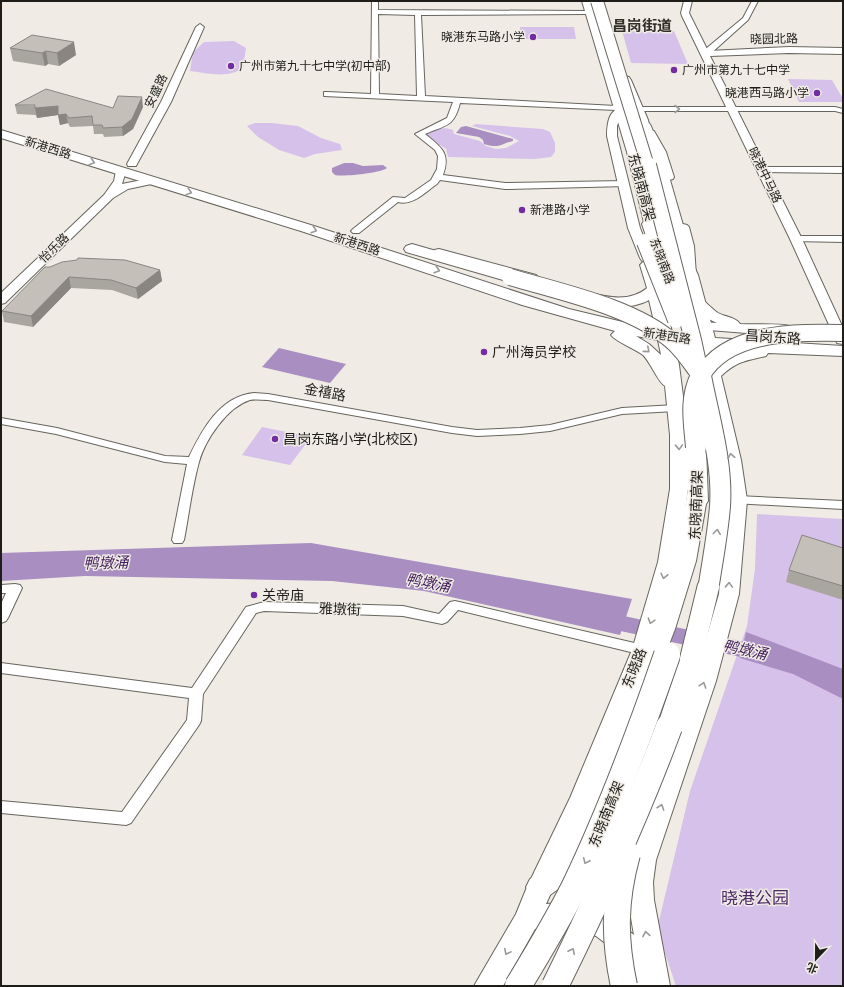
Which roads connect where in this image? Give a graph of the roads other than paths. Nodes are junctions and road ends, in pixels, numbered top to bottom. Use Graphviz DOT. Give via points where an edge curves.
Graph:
graph roads {
  1 [pos="375,1"];
  2 [pos="597,1"];
  3 [pos="601,1"];
  4 [pos="688,1"];
  5 [pos="755,1"];
  6 [pos="586,5"];
  7 [pos="375,12"];
  8 [pos="418,13"];
  9 [pos="200,27"];
  10 [pos="843,51"];
  11 [pos="705,54"];
  12 [pos="327,94"];
  13 [pos="375,96"];
  14 [pos="421,99"];
  15 [pos="457,101"];
  16 [pos="732,108"];
  17 [pos="638,109"];
  18 [pos="616,111"];
  19 [pos="843,111"];
  20 [pos="1,124"];
  21 [pos="644,126"];
  22 [pos="1,134"];
  23 [pos="126,167"];
  24 [pos="762,170"];
  25 [pos="843,170"];
  26 [pos="438,177"];
  27 [pos="152,181"];
  28 [pos="624,184"];
  29 [pos="108,197"];
  30 [pos="356,231"];
  31 [pos="796,239"];
  32 [pos="843,239"];
  33 [pos="654,244"];
  34 [pos="677,248"];
  35 [pos="412,249"];
  36 [pos="647,262"];
  37 [pos="690,275"];
  38 [pos="655,289"];
  39 [pos="1,300"];
  40 [pos="697,302"];
  41 [pos="574,316"];
  42 [pos="624,323"];
  43 [pos="759,330"];
  44 [pos="687,331"];
  45 [pos="842,336"];
  46 [pos="810,350"];
  47 [pos="711,385"];
  48 [pos="675,400"];
  49 [pos="1,421"];
  50 [pos="696,447"];
  51 [pos="193,461"];
  52 [pos="698,487"];
  53 [pos="737,500"];
  54 [pos="843,505"];
  55 [pos="178,540"];
  56 [pos="1,589"];
  57 [pos="1,618"];
  58 [pos="711,621"];
  59 [pos="643,646"];
  60 [pos="700,660"];
  61 [pos="1,668"];
  62 [pos="196,694"];
  63 [pos="660,752"];
  64 [pos="1,807"];
  65 [pos="540,886"];
  66 [pos="527,919"];
  67 [pos="488,986"];
  68 [pos="518,986"];
  69 [pos="555,986"];
  70 [pos="624,986"];
  71 [pos="650,986"];
  72 [pos="656,986"];
  1 -- 7 [label="street"];
  2 -- 44 [label="highway, 东晓南高架, bridge" via="646,153"];
  3 -- 17 [label="main road, 东晓南路" via="627,86"];
  4 -- 11 [label="street, 晓港中马路" via="686,16"];
  5 -- 11 [label="street" via="746,19"];
  6 -- 8 [label="street"];
  6 -- 18 [label="main road, 东晓南路"];
  6 -- 44 [label="highway, 东晓南高架, bridge" via="634,152"];
  7 -- 8 [label="street"];
  7 -- 13 [label="street"];
  8 -- 14 [label="street"];
  9 -- 23 [label="street, 安盛路" via="166,102"];
  10 -- 11 [label="street, 晓园北路" via="789,50"];
  11 -- 16 [label="street, 晓港中马路"];
  12 -- 13 [label="street"];
  13 -- 14 [label="street"];
  14 -- 15 [label="street"];
  15 -- 18 [label="street"];
  15 -- 26 [label="street" via="450,120 420,134 438,149 442,156"];
  17 -- 16 [label="street, one-way"];
  16 -- 19 [label="street"];
  16 -- 24 [label="street, 晓港中马路"];
  17 -- 21 [label="main road, 东晓南路"];
  18 -- 28 [label="street, 东晓南路" via="612,136"];
  18 -- 33 [label="main road, 东晓南路" via="626,135"];
  18 -- 44 [label="highway, bridge" via="645,242"];
  20 -- 23 [label="main road, 新港西路"];
  21 -- 34 [label="main road, 东晓南路" via="648,152"];
  21 -- 37 [label="street, 东晓南路" via="661,152 688,246"];
  21 -- 44 [label="highway, bridge" via="659,167 681,246 685,272"];
  22 -- 23 [label="main road, 新港西路, one-way"];
  23 -- 27 [label="main road, 新港西路"];
  23 -- 29 [label="street, 安盛路"];
  23 -- 30 [label="main road, 新港西路"];
  24 -- 25 [label="street"];
  24 -- 31 [label="street, 晓港中马路"];
  26 -- 28 [label="street" via="505,186"];
  26 -- 30 [label="street" via="408,200 396,199"];
  27 -- 29 [label="street" via="124,187"];
  27 -- 41 [label="main road, 新港西路, one-way" via="326,234"];
  28 -- 36 [label="street, 东晓南路" via="636,237"];
  29 -- 39 [label="street, 怡乐路"];
  30 -- 35 [label="main road, 新港西路"];
  31 -- 32 [label="street"];
  31 -- 45 [label="street, 晓港中马路"];
  33 -- 34 [label="street"];
  33 -- 36 [label="main road"];
  33 -- 44 [label="main road, 东晓南路" via="667,272"];
  34 -- 37 [label="main road, 东晓南路"];
  35 -- 38 [label="main road" via="468,260 601,300 626,302 648,296"];
  35 -- 42 [label="main road, 新港西路"];
  35 -- 47 [label="highway, bridge" via="613,309 649,324 684,351 697,372"];
  36 -- 38 [label="main road, 东晓南路"];
  37 -- 40 [label="main road, 东晓南路"];
  38 -- 44 [label="main road, 东晓南路"];
  40 -- 43 [label="main road" via="726,322"];
  40 -- 44 [label="main road, 东晓南路"];
  41 -- 42 [label="main road, 新港西路"];
  41 -- 48 [label="main road, one-way" via="642,346 657,360"];
  42 -- 44 [label="main road, 新港西路"];
  43 -- 44 [label="main road"];
  43 -- 45 [label="main road"];
  44 -- 45 [label="main road, 昌岗东路" via="799,339"];
  44 -- 46 [label="main road, 昌岗东路"];
  44 -- 47 [label="highway, 东晓南高架, bridge"];
  44 -- 47 [label="main road"];
  44 -- 48 [label="main road, 东晓路"];
  44 -- 50 [label="highway, 东晓南高架, bridge" via="685,370"];
  45 -- 46 [label="main road, 昌岗东路"];
  45 -- 50 [label="highway, bridge" via="795,334 770,337 747,342 716,358 704,369 695,391 693,404"];
  46 -- 47 [label="main road" via="753,352 730,359"];
  47 -- 48 [label="street, 金禧路"];
  53 -- 47 [label="main road, one-way" via="732,460"];
  58 -- 47 [label="highway, 东晓南高架, one-way, bridge" via="709,584 720,492"];
  48 -- 51 [label="street, 金禧路" via="550,428 477,433 268,397 250,397 232,404 223,412 204,439"];
  48 -- 59 [label="main road, 东晓路, one-way" via="679,489 672,537 658,600"];
  49 -- 51 [label="street" via="57,431 165,459"];
  50 -- 52 [label="highway, 东晓南高架"];
  51 -- 55 [label="street, 金禧路"];
  52 -- 65 [label="highway" via="692,537 682,579 619,744 563,871"];
  52 -- 68 [label="highway, 东晓南高架, one-way, bridge" via="697,532 687,590 650,704 580,874"];
  53 -- 54 [label="street"];
  58 -- 53 [label="main road, one-way" via="729,594"];
  56 -- 57 [label="street" via="15,588"];
  58 -- 60 [label="highway, 东晓南高架"];
  59 -- 62 [label="street, 雅墩街" via="455,605 442,619 403,611 264,606 251,610"];
  59 -- 65 [label="main road, 东晓路" via="582,798"];
  60 -- 63 [label="highway, 东晓南高架, bridge"];
  72 -- 60 [label="main road, one-way" via="640,900 640,882 643,860"];
  61 -- 62 [label="street"];
  62 -- 64 [label="street" via="194,721 126,819"];
  69 -- 63 [label="highway, 东晓南高架, one-way, bridge" via="597,898"];
  63 -- 70 [label="highway, bridge" via="624,865 616,904 616,943"];
  65 -- 66 [label="main road, 东晓路"];
  66 -- 67 [label="main road, 东晓路, one-way"];
  66 -- 71 [label="main road" via="553,914 577,918 605,928 627,945"];
}
